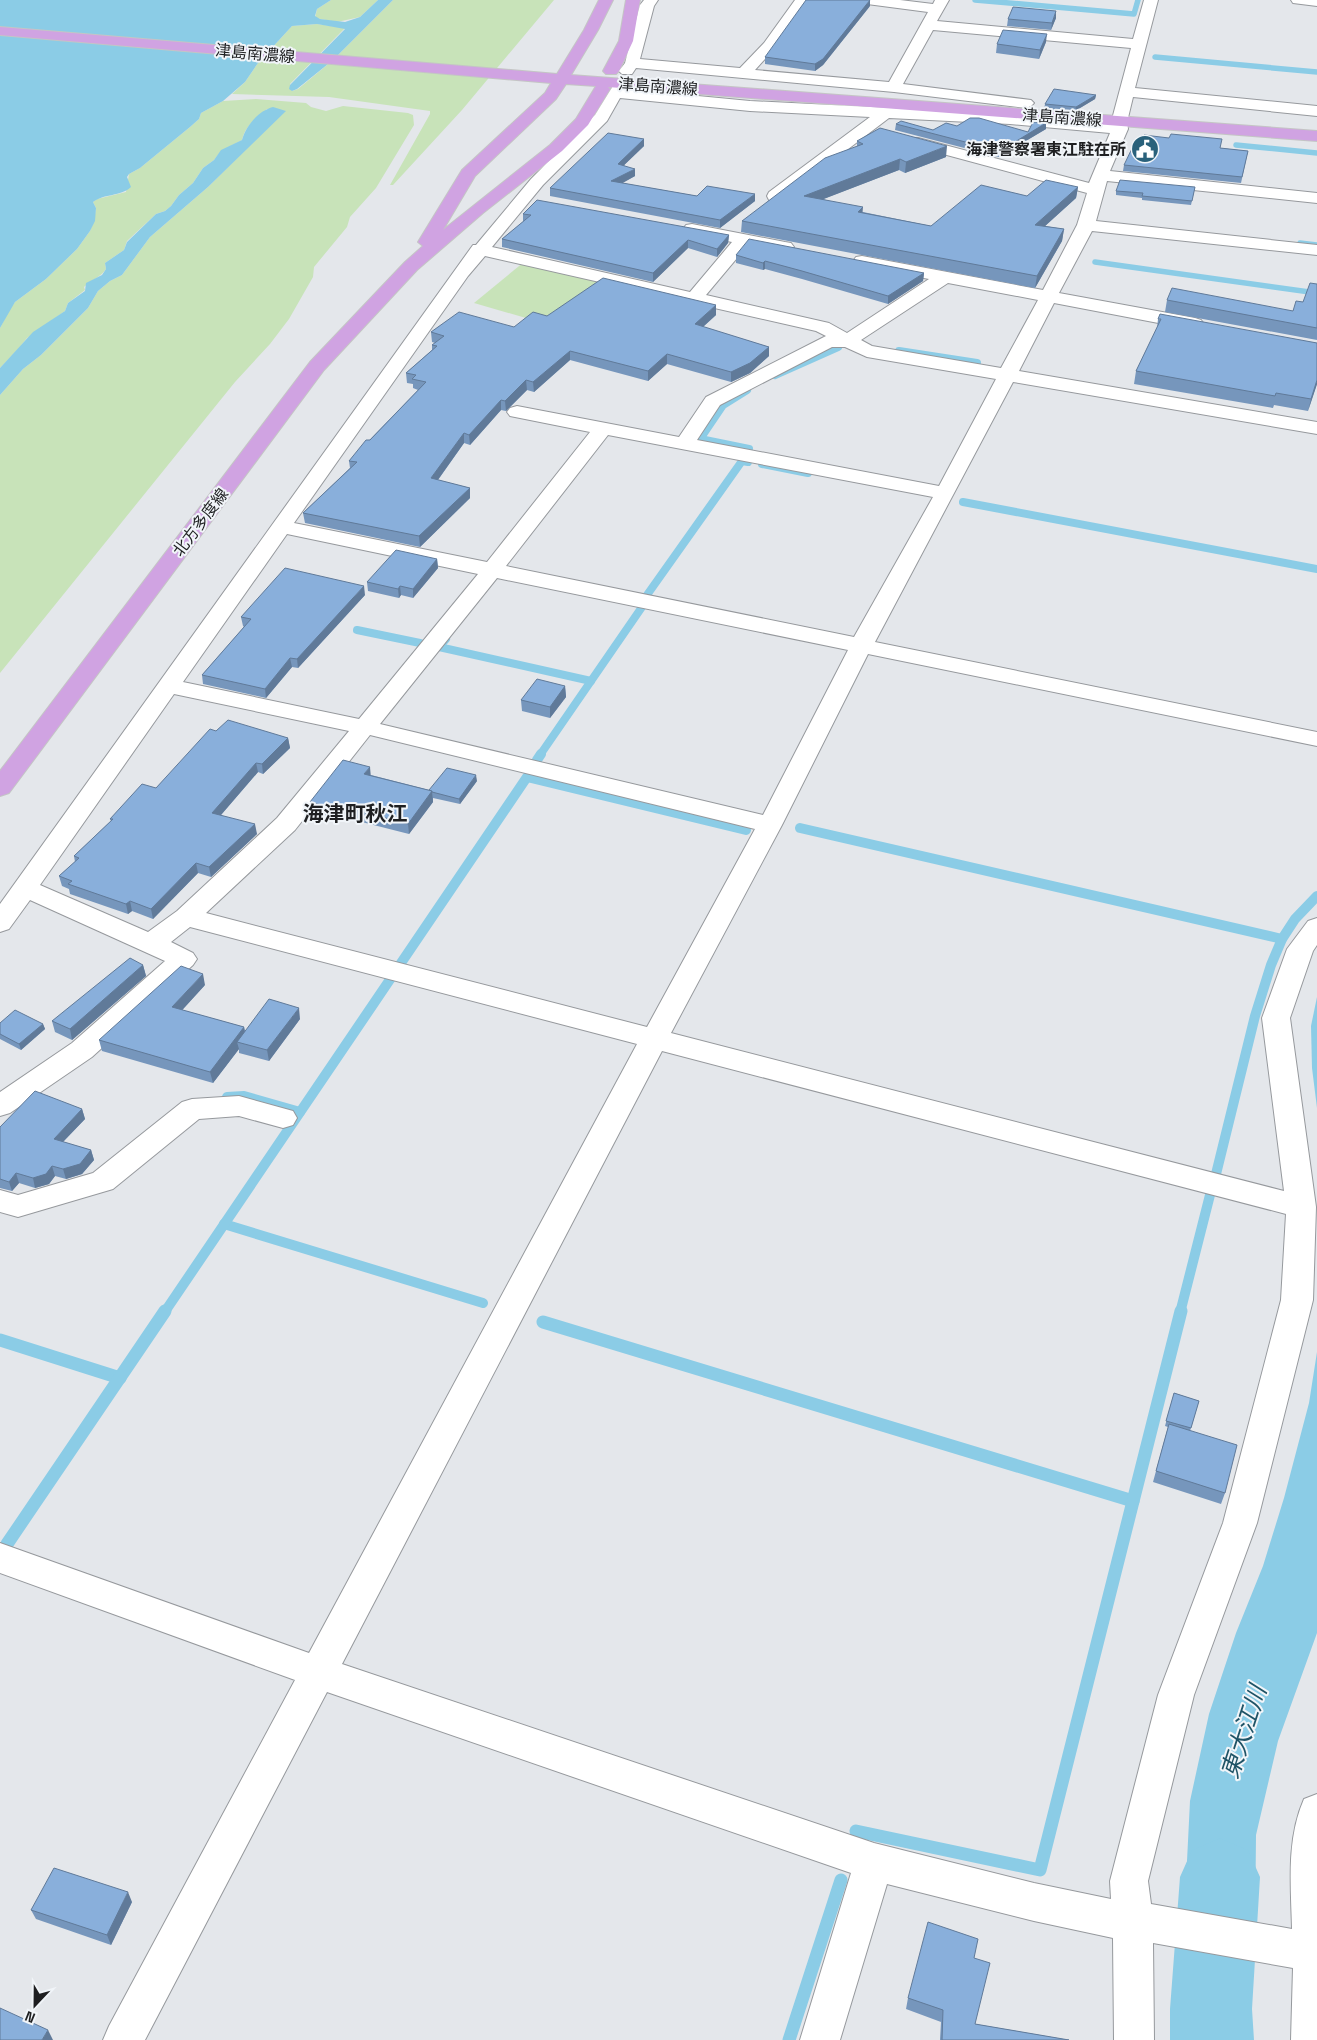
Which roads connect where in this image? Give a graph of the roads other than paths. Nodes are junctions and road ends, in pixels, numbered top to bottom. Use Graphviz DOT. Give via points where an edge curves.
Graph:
graph roads {
  1 [pos="606,0"];
  2 [pos="633,0"];
  3 [pos="651,0"];
  4 [pos="802,0"];
  5 [pos="867,0"];
  6 [pos="1151,0"];
  7 [pos="1298,0"];
  8 [pos="1317,2"];
  9 [pos="940,4"];
  10 [pos="930,25"];
  11 [pos="0,31"];
  12 [pos="1139,44"];
  13 [pos="611,71"];
  14 [pos="745,72"];
  15 [pos="561,79"];
  16 [pos="620,80"];
  17 [pos="894,87"];
  18 [pos="1127,92"];
  19 [pos="1317,111"];
  20 [pos="885,113"];
  21 [pos="1120,122"];
  22 [pos="864,128"];
  23 [pos="882,133"];
  24 [pos="1317,136"];
  25 [pos="901,138"];
  26 [pos="1098,183"];
  27 [pos="525,198"];
  28 [pos="1317,198"];
  29 [pos="544,201"];
  30 [pos="763,205"];
  31 [pos="1086,225"];
  32 [pos="676,226"];
  33 [pos="742,231"];
  34 [pos="479,249"];
  35 [pos="801,250"];
  36 [pos="1317,250"];
  37 [pos="848,259"];
  38 [pos="411,266"];
  39 [pos="944,276"];
  40 [pos="1048,296"];
  41 [pos="694,298"];
  42 [pos="1211,327"];
  43 [pos="848,340"];
  44 [pos="1007,375"];
  45 [pos="517,412"];
  46 [pos="603,428"];
  47 [pos="1317,428"];
  48 [pos="684,444"];
  49 [pos="945,493"];
  50 [pos="282,527"];
  51 [pos="492,570"];
  52 [pos="861,646"];
  53 [pos="167,686"];
  54 [pos="365,728"];
  55 [pos="1317,739"];
  56 [pos="0,788"];
  57 [pos="770,825"];
  58 [pos="26,888"];
  59 [pos="186,917"];
  60 [pos="0,923"];
  61 [pos="1317,927"];
  62 [pos="151,944"];
  63 [pos="655,1038"];
  64 [pos="0,1106"];
  65 [pos="283,1118"];
  66 [pos="0,1201"];
  67 [pos="1301,1207"];
  68 [pos="0,1558"];
  69 [pos="318,1672"];
  70 [pos="1317,1812"];
  71 [pos="874,1862"];
  72 [pos="1142,1923"];
  73 [pos="1308,1952"];
  74 [pos="123,2040"];
  75 [pos="820,2040"];
  76 [pos="1134,2040"];
  77 [pos="1311,2040"];
  1 -- 15 [label="main road"];
  2 -- 13 [label="main road" via="626,41"];
  3 -- 16 [label="street"];
  4 -- 14 [label="street" via="769,46"];
  5 -- 9 [label="street"];
  6 -- 12 [label="street"];
  7 -- 8 [label="street"];
  9 -- 10 [label="street"];
  10 -- 12 [label="street"];
  10 -- 17 [label="street"];
  11 -- 15 [label="main road, 津島南濃線"];
  12 -- 18 [label="street"];
  14 -- 16 [label="street"];
  14 -- 17 [label="street"];
  15 -- 21 [label="main road, 津島南濃線"];
  15 -- 38 [label="main road" via="551,96 468,173"];
  16 -- 20 [label="street" via="750,106"];
  16 -- 27 [label="street" via="600,118"];
  16 -- 38 [label="main road" via="556,148"];
  17 -- 21 [label="street"];
  18 -- 19 [label="street"];
  18 -- 21 [label="street"];
  20 -- 21 [label="street"];
  20 -- 22 [label="street"];
  21 -- 24 [label="main road, 津島南濃線"];
  21 -- 26 [label="street"];
  22 -- 23 [label="street"];
  22 -- 30 [label="street"];
  25 -- 26 [label="street"];
  26 -- 28 [label="street"];
  26 -- 31 [label="street"];
  27 -- 29 [label="street"];
  27 -- 34 [label="street"];
  31 -- 36 [label="street"];
  31 -- 40 [label="street"];
  32 -- 33 [label="street" via="724,235"];
  33 -- 35 [label="street"];
  33 -- 41 [label="street"];
  34 -- 41 [label="street"];
  34 -- 50 [label="street"];
  37 -- 39 [label="street"];
  38 -- 56 [label="main road, 北方多度線" via="318,366"];
  39 -- 40 [label="street"];
  39 -- 43 [label="street"];
  40 -- 42 [label="street"];
  40 -- 44 [label="street"];
  41 -- 43 [label="street" via="822,327"];
  43 -- 44 [label="street" via="868,351"];
  43 -- 48 [label="street" via="829,341 713,401"];
  44 -- 47 [label="street"];
  44 -- 49 [label="street"];
  45 -- 46 [label="street"];
  46 -- 48 [label="street"];
  46 -- 51 [label="street"];
  48 -- 49 [label="street"];
  49 -- 52 [label="street"];
  50 -- 51 [label="street"];
  50 -- 53 [label="street"];
  51 -- 52 [label="street"];
  51 -- 54 [label="street"];
  52 -- 55 [label="street"];
  52 -- 57 [label="street"];
  53 -- 54 [label="street"];
  53 -- 58 [label="street"];
  54 -- 57 [label="street"];
  54 -- 59 [label="street" via="286,824"];
  57 -- 63 [label="street"];
  58 -- 60 [label="street"];
  58 -- 62 [label="street"];
  59 -- 62 [label="street"];
  59 -- 63 [label="street"];
  61 -- 67 [label="street" via="1300,949 1276,1018"];
  62 -- 64 [label="street" via="184,959 82,1050"];
  63 -- 67 [label="street"];
  63 -- 69 [label="street"];
  65 -- 66 [label="street" via="239,1106 192,1109 103,1181 18,1206"];
  67 -- 72 [label="street" via="1297,1300 1240,1523 1176,1695 1129,1881"];
  68 -- 69 [label="street"];
  69 -- 71 [label="street"];
  69 -- 74 [label="street"];
  70 -- 73 [label="street" via="1309,1856"];
  71 -- 72 [label="street" via="1034,1902"];
  71 -- 75 [label="street"];
  72 -- 73 [label="street"];
  72 -- 76 [label="street"];
  73 -- 77 [label="street"];
}
